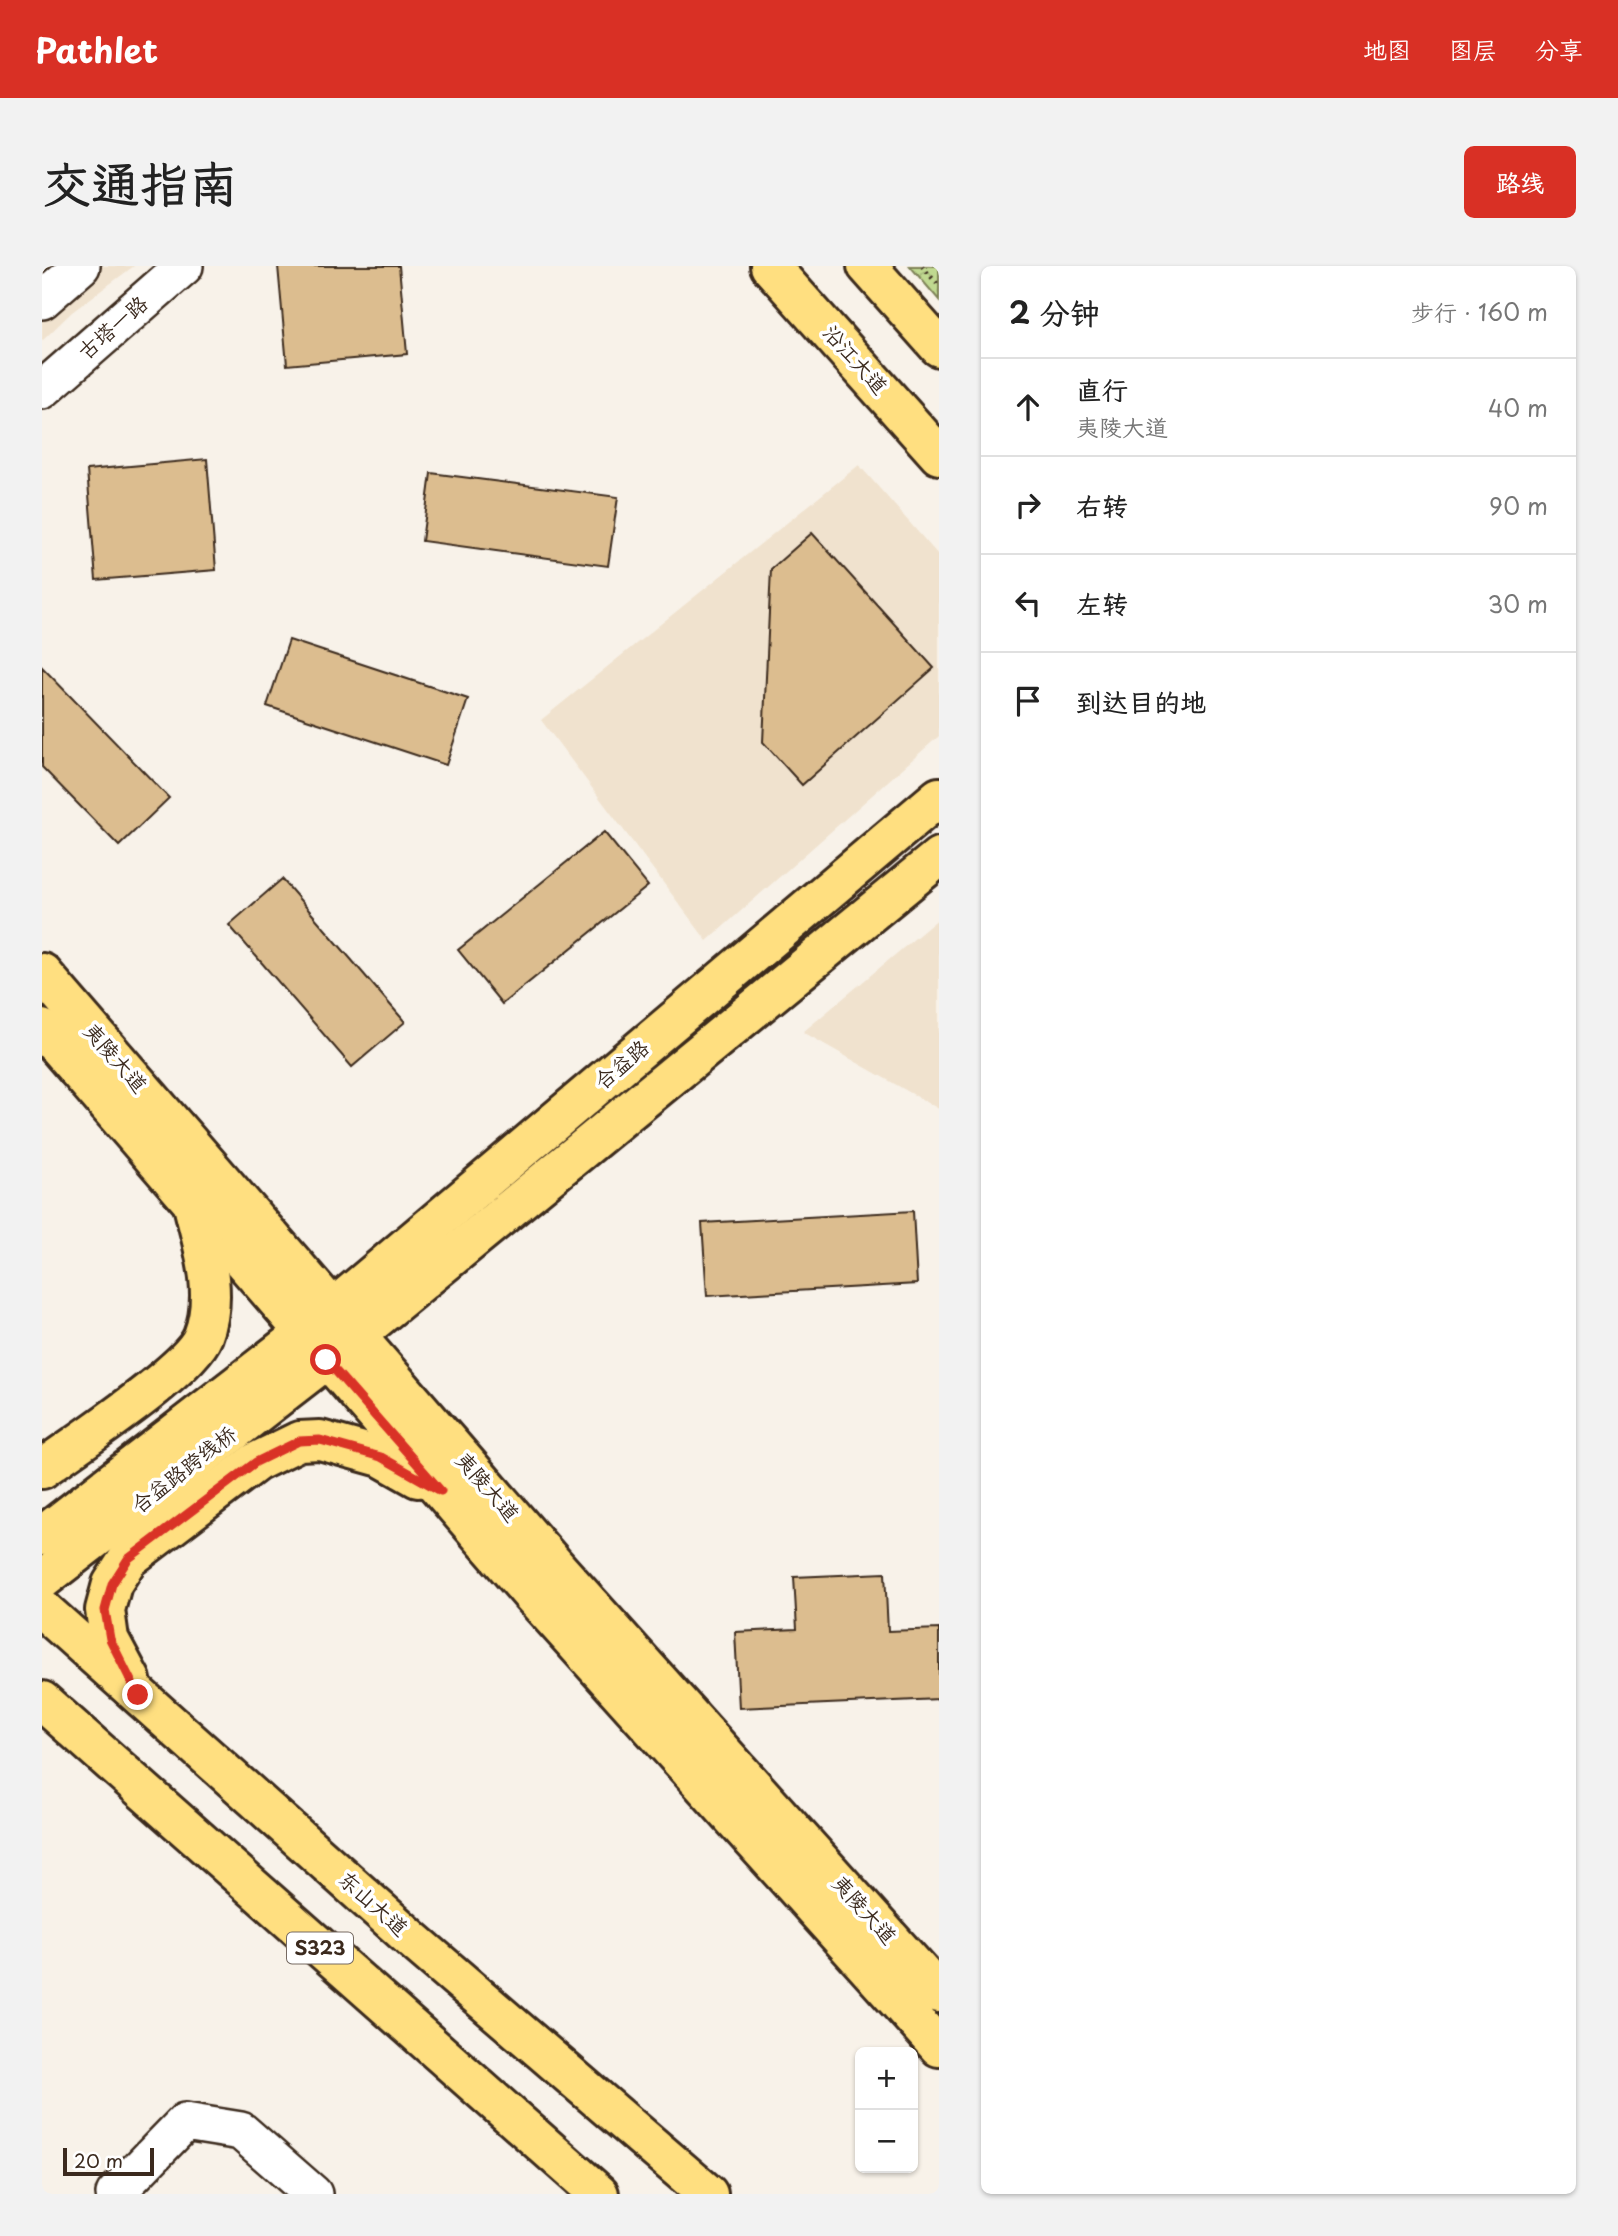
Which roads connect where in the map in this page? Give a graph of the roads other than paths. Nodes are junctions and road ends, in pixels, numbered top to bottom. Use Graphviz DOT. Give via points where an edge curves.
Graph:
graph roads {
  1 [pos="81,266"];
  2 [pos="184,266"];
  3 [pos="770,266"];
  4 [pos="867,266"];
  5 [pos="42,300"];
  6 [pos="939,347"];
  7 [pos="42,390"];
  8 [pos="939,455"];
  9 [pos="939,797"];
  10 [pos="939,857"];
  11 [pos="42,973"];
  12 [pos="42,1029"];
  13 [pos="192,1204"];
  14 [pos="329,1334"];
  15 [pos="42,1469"];
  16 [pos="441,1491"];
  17 [pos="42,1535"];
  18 [pos="42,1580"];
  19 [pos="42,1609"];
  20 [pos="138,1695"];
  21 [pos="42,1701"];
  22 [pos="42,1727"];
  23 [pos="85,1739"];
  24 [pos="939,1993"];
  25 [pos="939,2047"];
  26 [pos="115,2194"];
  27 [pos="313,2194"];
  28 [pos="599,2194"];
  29 [pos="708,2194"];
  1 -- 5 [label="street"];
  2 -- 7 [label="street, 古塔一路"];
  3 -- 8 [label="main road, 沿江大道"];
  4 -- 6 [label="main road"];
  9 -- 14 [label="main road, 合益路"];
  10 -- 14 [label="main road, 合益路"];
  11 -- 14 [label="main road, 夷陵大道"];
  12 -- 13 [label="main road, 夷陵大道"];
  13 -- 14 [label="main road, 夷陵大道"];
  13 -- 15 [label="main road" via="210,1274 202,1338 183,1364"];
  14 -- 16 [label="main road, 夷陵大道"];
  14 -- 17 [label="main road, 合益路跨线桥"];
  14 -- 18 [label="main road, 合益路跨线桥"];
  14 -- 24 [label="main road, 夷陵大道" via="559,1570"];
  16 -- 20 [label="main road" via="381,1457 320,1440 299,1441 256,1462 128,1559 112,1584 105,1610 110,1639"];
  16 -- 25 [label="main road, 夷陵大道"];
  19 -- 20 [label="main road, 东山大道"];
  20 -- 29 [label="main road, 东山大道"];
  21 -- 23 [label="main road, S323"];
  22 -- 23 [label="main road"];
  23 -- 28 [label="main road, S323"];
  26 -- 27 [label="street" via="185,2122 241,2132"];
}
